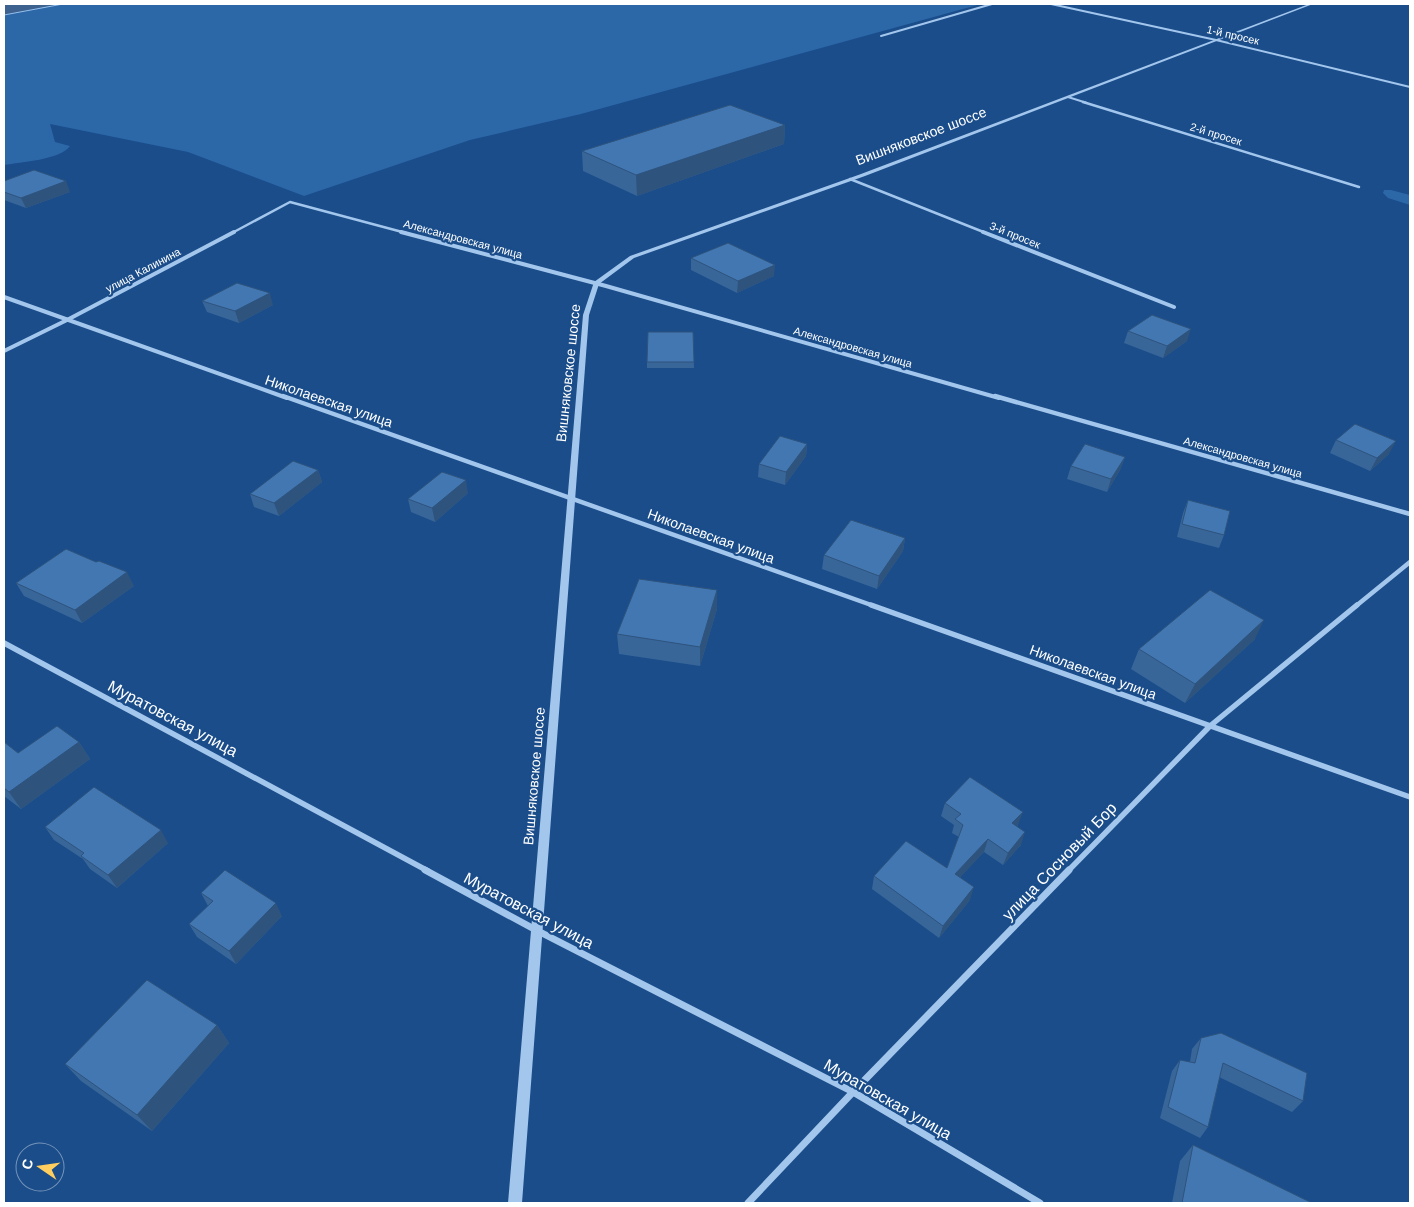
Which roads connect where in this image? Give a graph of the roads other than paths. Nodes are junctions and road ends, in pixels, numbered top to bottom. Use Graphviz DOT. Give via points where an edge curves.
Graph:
graph roads {
  1 [pos="992,4"];
  2 [pos="1050,4"];
  3 [pos="1311,4"];
  4 [pos="881,36"];
  5 [pos="1216,40"];
  6 [pos="1410,87"];
  7 [pos="1068,97"];
  8 [pos="850,179"];
  9 [pos="1359,187"];
  10 [pos="290,202"];
  11 [pos="596,283"];
  12 [pos="4,297"];
  13 [pos="1174,308"];
  14 [pos="67,320"];
  15 [pos="4,351"];
  16 [pos="572,498"];
  17 [pos="1410,514"];
  18 [pos="1410,562"];
  19 [pos="4,643"];
  20 [pos="1210,726"];
  21 [pos="1410,797"];
  22 [pos="536,930"];
  23 [pos="853,1092"];
  24 [pos="515,1203"];
  25 [pos="748,1203"];
  26 [pos="1040,1203"];
  1 -- 4 [label="street"];
  2 -- 5 [label="street, 1-й просек"];
  3 -- 5 [label="street, Вишняковское шоссе"];
  5 -- 6 [label="street, 1-й просек"];
  5 -- 7 [label="street, Вишняковское шоссе"];
  7 -- 8 [label="street, Вишняковское шоссе"];
  7 -- 9 [label="street, 2-й просек"];
  8 -- 11 [label="street, Вишняковское шоссе" via="632,257"];
  8 -- 13 [label="street, 3-й просек"];
  10 -- 11 [label="street, Александровская улица"];
  10 -- 14 [label="street, улица Калинина"];
  11 -- 16 [label="street, Вишняковское шоссе" via="586,316"];
  11 -- 17 [label="street, Александровская улица"];
  12 -- 14 [label="street, Николаевская улица"];
  14 -- 15 [label="street, улица Калинина"];
  14 -- 16 [label="street, Николаевская улица"];
  16 -- 20 [label="street, Николаевская улица"];
  16 -- 22 [label="street, Вишняковское шоссе"];
  18 -- 20 [label="street, улица Сосновый Бор"];
  19 -- 22 [label="street, Муратовская улица"];
  20 -- 21 [label="street, Николаевская улица"];
  20 -- 23 [label="street, улица Сосновый Бор"];
  22 -- 23 [label="street, Муратовская улица"];
  22 -- 24 [label="street, Вишняковское шоссе"];
  23 -- 25 [label="street, улица Сосновый Бор"];
  23 -- 26 [label="street, Муратовская улица"];
}
